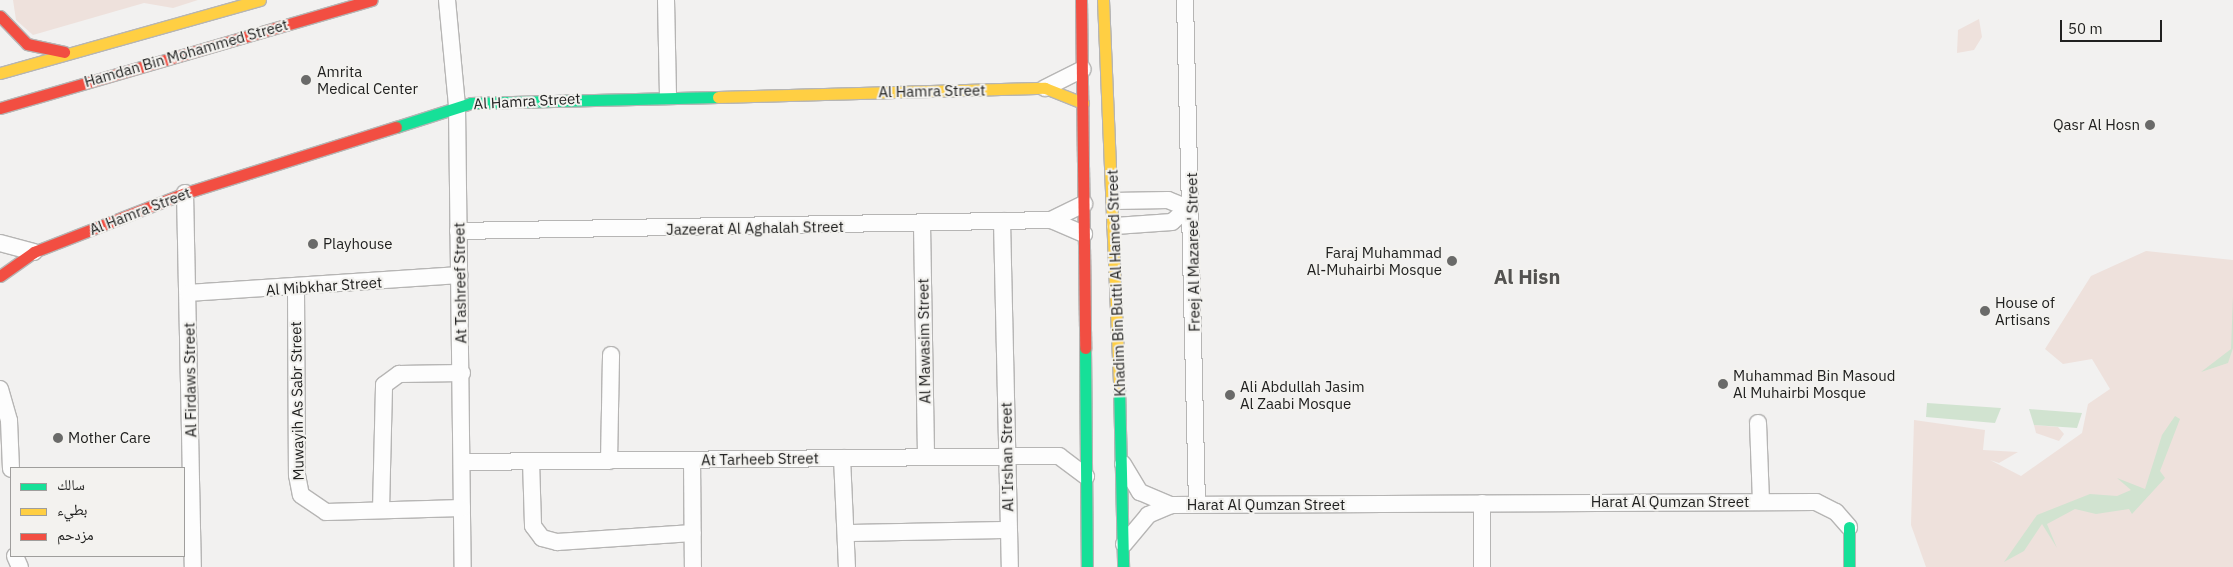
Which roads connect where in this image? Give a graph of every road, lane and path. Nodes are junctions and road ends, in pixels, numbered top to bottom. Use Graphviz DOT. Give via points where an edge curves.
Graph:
graph roads {
  1 [pos="260,0"];
  2 [pos="372,0"];
  3 [pos="447,0"];
  4 [pos="666,0"];
  5 [pos="1081,0"];
  6 [pos="1103,0"];
  7 [pos="1185,0"];
  8 [pos="0,16"];
  9 [pos="75,52"];
  10 [pos="1083,69"];
  11 [pos="0,74"];
  12 [pos="1045,88"];
  13 [pos="668,96"];
  14 [pos="1084,103"];
  15 [pos="457,106"];
  16 [pos="0,108"];
  17 [pos="185,193"];
  18 [pos="1114,201"];
  19 [pos="1084,204"];
  20 [pos="1050,220"];
  21 [pos="1002,221"];
  22 [pos="922,225"];
  23 [pos="1115,226"];
  24 [pos="458,231"];
  25 [pos="1084,234"];
  26 [pos="0,242"];
  27 [pos="34,252"];
  28 [pos="459,275"];
  29 [pos="0,276"];
  30 [pos="296,289"];
  31 [pos="188,293"];
  32 [pos="611,355"];
  33 [pos="462,373"];
  34 [pos="0,389"];
  35 [pos="1758,423"];
  36 [pos="1086,431"];
  37 [pos="1059,456"];
  38 [pos="926,457"];
  39 [pos="1006,457"];
  40 [pos="842,458"];
  41 [pos="692,460"];
  42 [pos="531,461"];
  43 [pos="609,461"];
  44 [pos="462,462"];
  45 [pos="1122,464"];
  46 [pos="11,467"];
  47 [pos="1086,476"];
  48 [pos="1760,502"];
  49 [pos="1482,503"];
  50 [pos="1198,504"];
  51 [pos="1171,505"];
  52 [pos="462,508"];
  53 [pos="382,510"];
  54 [pos="1849,527"];
  55 [pos="1008,530"];
  56 [pos="693,533"];
  57 [pos="846,533"];
  58 [pos="1124,544"];
  59 [pos="193,567"];
  60 [pos="463,567"];
  61 [pos="693,567"];
  62 [pos="847,567"];
  63 [pos="1010,567"];
  64 [pos="1087,567"];
  65 [pos="1123,567"];
  66 [pos="1482,567"];
  67 [pos="1849,567"];
  1 -- 9 [label="street, Hamdan Bin Mohammed Street"];
  2 -- 16 [label="street, Hamdan Bin Mohammed Street"];
  3 -- 15 [label="street, At Tashreef Street"];
  4 -- 13 [label="street"];
  5 -- 10 [label="street, Khadim Bin Butti Al Hamed Street"];
  6 -- 18 [label="street, Khadim Bin Butti Al Hamed Street"];
  7 -- 50 [label="street, Freej Al Mazaree' Street"];
  8 -- 9 [label="street" via="27,44"];
  9 -- 11 [label="street, Hamdan Bin Mohammed Street"];
  10 -- 12 [label="street, Al Hamra Street"];
  10 -- 14 [label="street, Khadim Bin Butti Al Hamed Street"];
  12 -- 13 [label="street, Al Hamra Street"];
  12 -- 14 [label="street, Al Hamra Street"];
  13 -- 15 [label="street, Al Hamra Street"];
  14 -- 19 [label="street, Khadim Bin Butti Al Hamed Street"];
  15 -- 17 [label="street, Al Hamra Street"];
  15 -- 24 [label="street, At Tashreef Street"];
  17 -- 27 [label="street, Al Hamra Street"];
  17 -- 31 [label="street, Al Firdaws Street"];
  18 -- 23 [label="street, Khadim Bin Butti Al Hamed Street"];
  18 -- 23 [label="street" via="1168,200 1188,208 1172,222"];
  19 -- 20 [label="street, Jazeerat Al Aghalah Street"];
  19 -- 25 [label="street, Khadim Bin Butti Al Hamed Street"];
  20 -- 21 [label="street, Jazeerat Al Aghalah Street"];
  20 -- 25 [label="street, Jazeerat Al Aghalah Street"];
  21 -- 22 [label="street, Jazeerat Al Aghalah Street"];
  21 -- 39 [label="street, Al 'Irshan Street"];
  22 -- 24 [label="street, Jazeerat Al Aghalah Street"];
  22 -- 38 [label="street, Al Mawasim Street"];
  23 -- 45 [label="street, Khadim Bin Butti Al Hamed Street"];
  24 -- 28 [label="street, At Tashreef Street"];
  25 -- 36 [label="street, Khadim Bin Butti Al Hamed Street"];
  26 -- 27 [label="street"];
  27 -- 29 [label="street, Al Hamra Street"];
  28 -- 30 [label="street, Al Mibkhar Street"];
  28 -- 33 [label="street, At Tashreef Street"];
  30 -- 31 [label="street, Al Mibkhar Street"];
  30 -- 53 [label="street, Muwayih As Sabr Street" via="300,490 308,503 326,512"];
  31 -- 59 [label="street, Al Firdaws Street"];
  32 -- 43 [label="street"];
  33 -- 44 [label="street, At Tashreef Street"];
  33 -- 53 [label="street" via="399,374 384,385"];
  34 -- 46 [label="street" via="9,420"];
  35 -- 48 [label="street"];
  36 -- 37 [label="street"];
  36 -- 47 [label="street, Khadim Bin Butti Al Hamed Street"];
  37 -- 39 [label="street, At Tarheeb Street"];
  37 -- 47 [label="street"];
  38 -- 39 [label="street, At Tarheeb Street"];
  38 -- 40 [label="street, At Tarheeb Street"];
  39 -- 55 [label="street, Al 'Irshan Street"];
  40 -- 41 [label="street, At Tarheeb Street"];
  40 -- 57 [label="street"];
  41 -- 43 [label="street, At Tarheeb Street"];
  41 -- 56 [label="street"];
  42 -- 43 [label="street, At Tarheeb Street"];
  42 -- 44 [label="street, At Tarheeb Street"];
  42 -- 56 [label="street" via="533,526 542,538 557,542"];
  44 -- 52 [label="street, At Tashreef Street"];
  45 -- 51 [label="street, Harat Al Qumzan Street" via="1140,492"];
  45 -- 58 [label="street, Khadim Bin Butti Al Hamed Street"];
  47 -- 64 [label="street, Khadim Bin Butti Al Hamed Street"];
  48 -- 49 [label="street, Harat Al Qumzan Street"];
  48 -- 54 [label="street, Harat Al Qumzan Street" via="1816,502 1836,512"];
  49 -- 50 [label="street, Harat Al Qumzan Street"];
  49 -- 66 [label="street"];
  50 -- 51 [label="street, Harat Al Qumzan Street"];
  51 -- 58 [label="street, Harat Al Qumzan Street" via="1148,515"];
  52 -- 53 [label="street, Muwayih As Sabr Street"];
  52 -- 60 [label="street, At Tashreef Street"];
  54 -- 67 [label="street"];
  55 -- 57 [label="street, Al 'Irshan Street"];
  55 -- 63 [label="street"];
  56 -- 61 [label="street"];
  57 -- 62 [label="street"];
  58 -- 65 [label="street, Khadim Bin Butti Al Hamed Street"];
}
